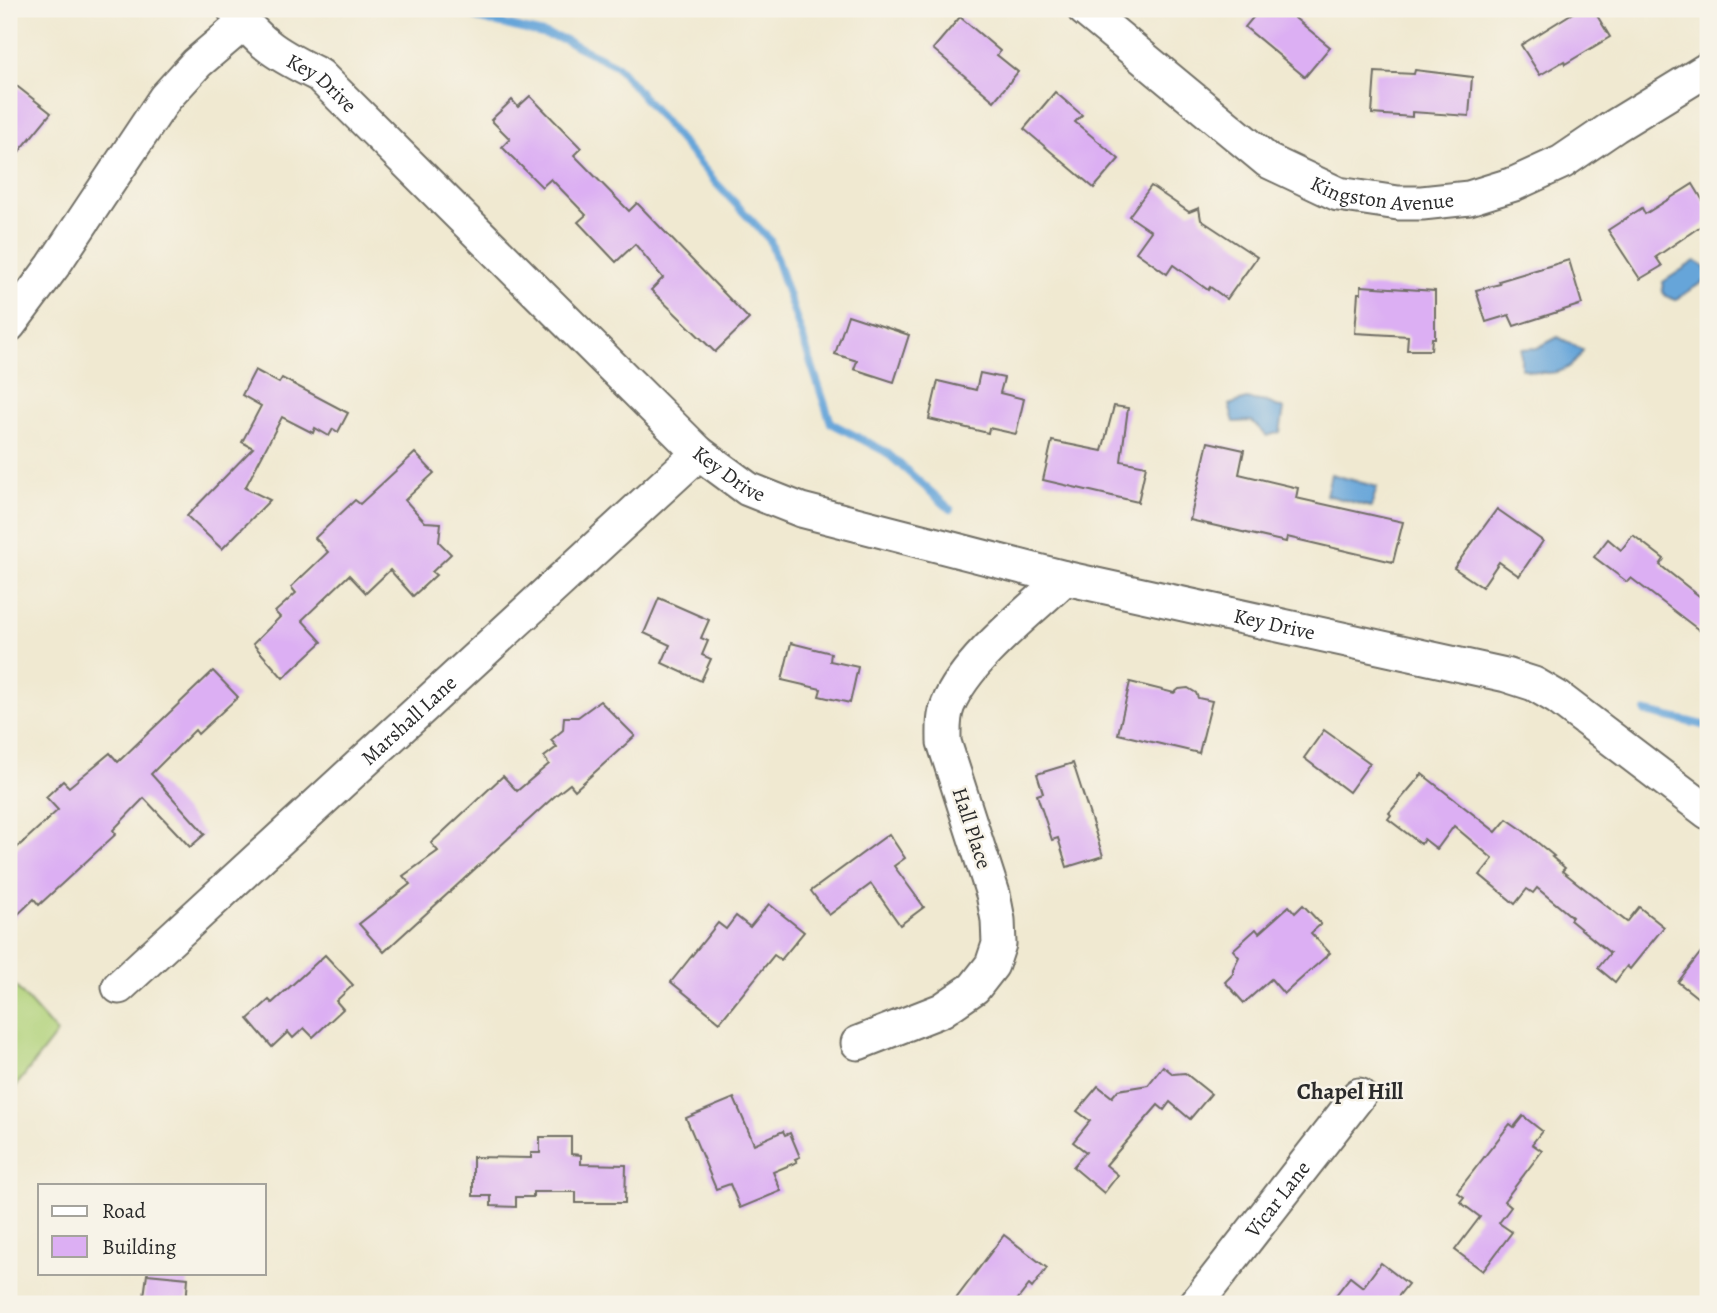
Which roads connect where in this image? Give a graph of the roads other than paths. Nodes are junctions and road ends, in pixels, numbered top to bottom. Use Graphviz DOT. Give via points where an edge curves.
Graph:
graph roads {
  1 [pos="1084,9"];
  2 [pos="239,16"];
  3 [pos="1708,69"];
  4 [pos="9,325"];
  5 [pos="699,453"];
  6 [pos="1065,578"];
  7 [pos="1708,812"];
  8 [pos="119,987"];
  9 [pos="858,1043"];
  10 [pos="1359,1095"];
  11 [pos="1196,1304"];
  1 -- 3 [label="street, Kingston Avenue" via="1268,161 1338,194 1398,203 1469,198 1514,184 1562,162"];
  2 -- 4 [label="street, Key Drive" via="166,98"];
  2 -- 5 [label="street, Key Drive" via="279,56 319,75"];
  5 -- 6 [label="street, Key Drive" via="748,489 801,510"];
  5 -- 8 [label="street, Marshall Lane"];
  6 -- 7 [label="street, Key Drive" via="1534,684"];
  6 -- 9 [label="street, Hall Place" via="979,658 948,705 944,725 944,743 993,894 999,944 992,965 974,988 942,1010"];
  10 -- 11 [label="street, Vicar Lane"];
}
